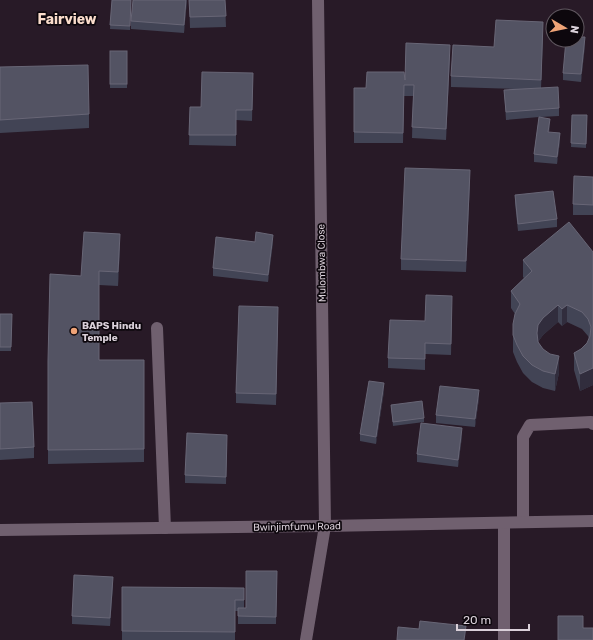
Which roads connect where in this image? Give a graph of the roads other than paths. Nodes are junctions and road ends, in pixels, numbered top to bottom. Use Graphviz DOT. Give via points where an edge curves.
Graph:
graph roads {
  1 [pos="318,0"];
  2 [pos="157,328"];
  3 [pos="593,424"];
  4 [pos="593,521"];
  5 [pos="523,522"];
  6 [pos="504,523"];
  7 [pos="325,526"];
  8 [pos="165,528"];
  9 [pos="0,530"];
  10 [pos="306,640"];
  11 [pos="504,640"];
  1 -- 7 [label="street, Mulombwa Close"];
  2 -- 8 [label="street"];
  3 -- 5 [label="street" via="591,422 530,425 523,437"];
  4 -- 5 [label="street, Bwinjimfumu Road"];
  5 -- 6 [label="street, Bwinjimfumu Road"];
  6 -- 7 [label="street, Bwinjimfumu Road"];
  6 -- 11 [label="street"];
  7 -- 8 [label="street, Bwinjimfumu Road"];
  7 -- 10 [label="street, Mulombwa Close"];
  8 -- 9 [label="street, Bwinjimfumu Road"];
}
